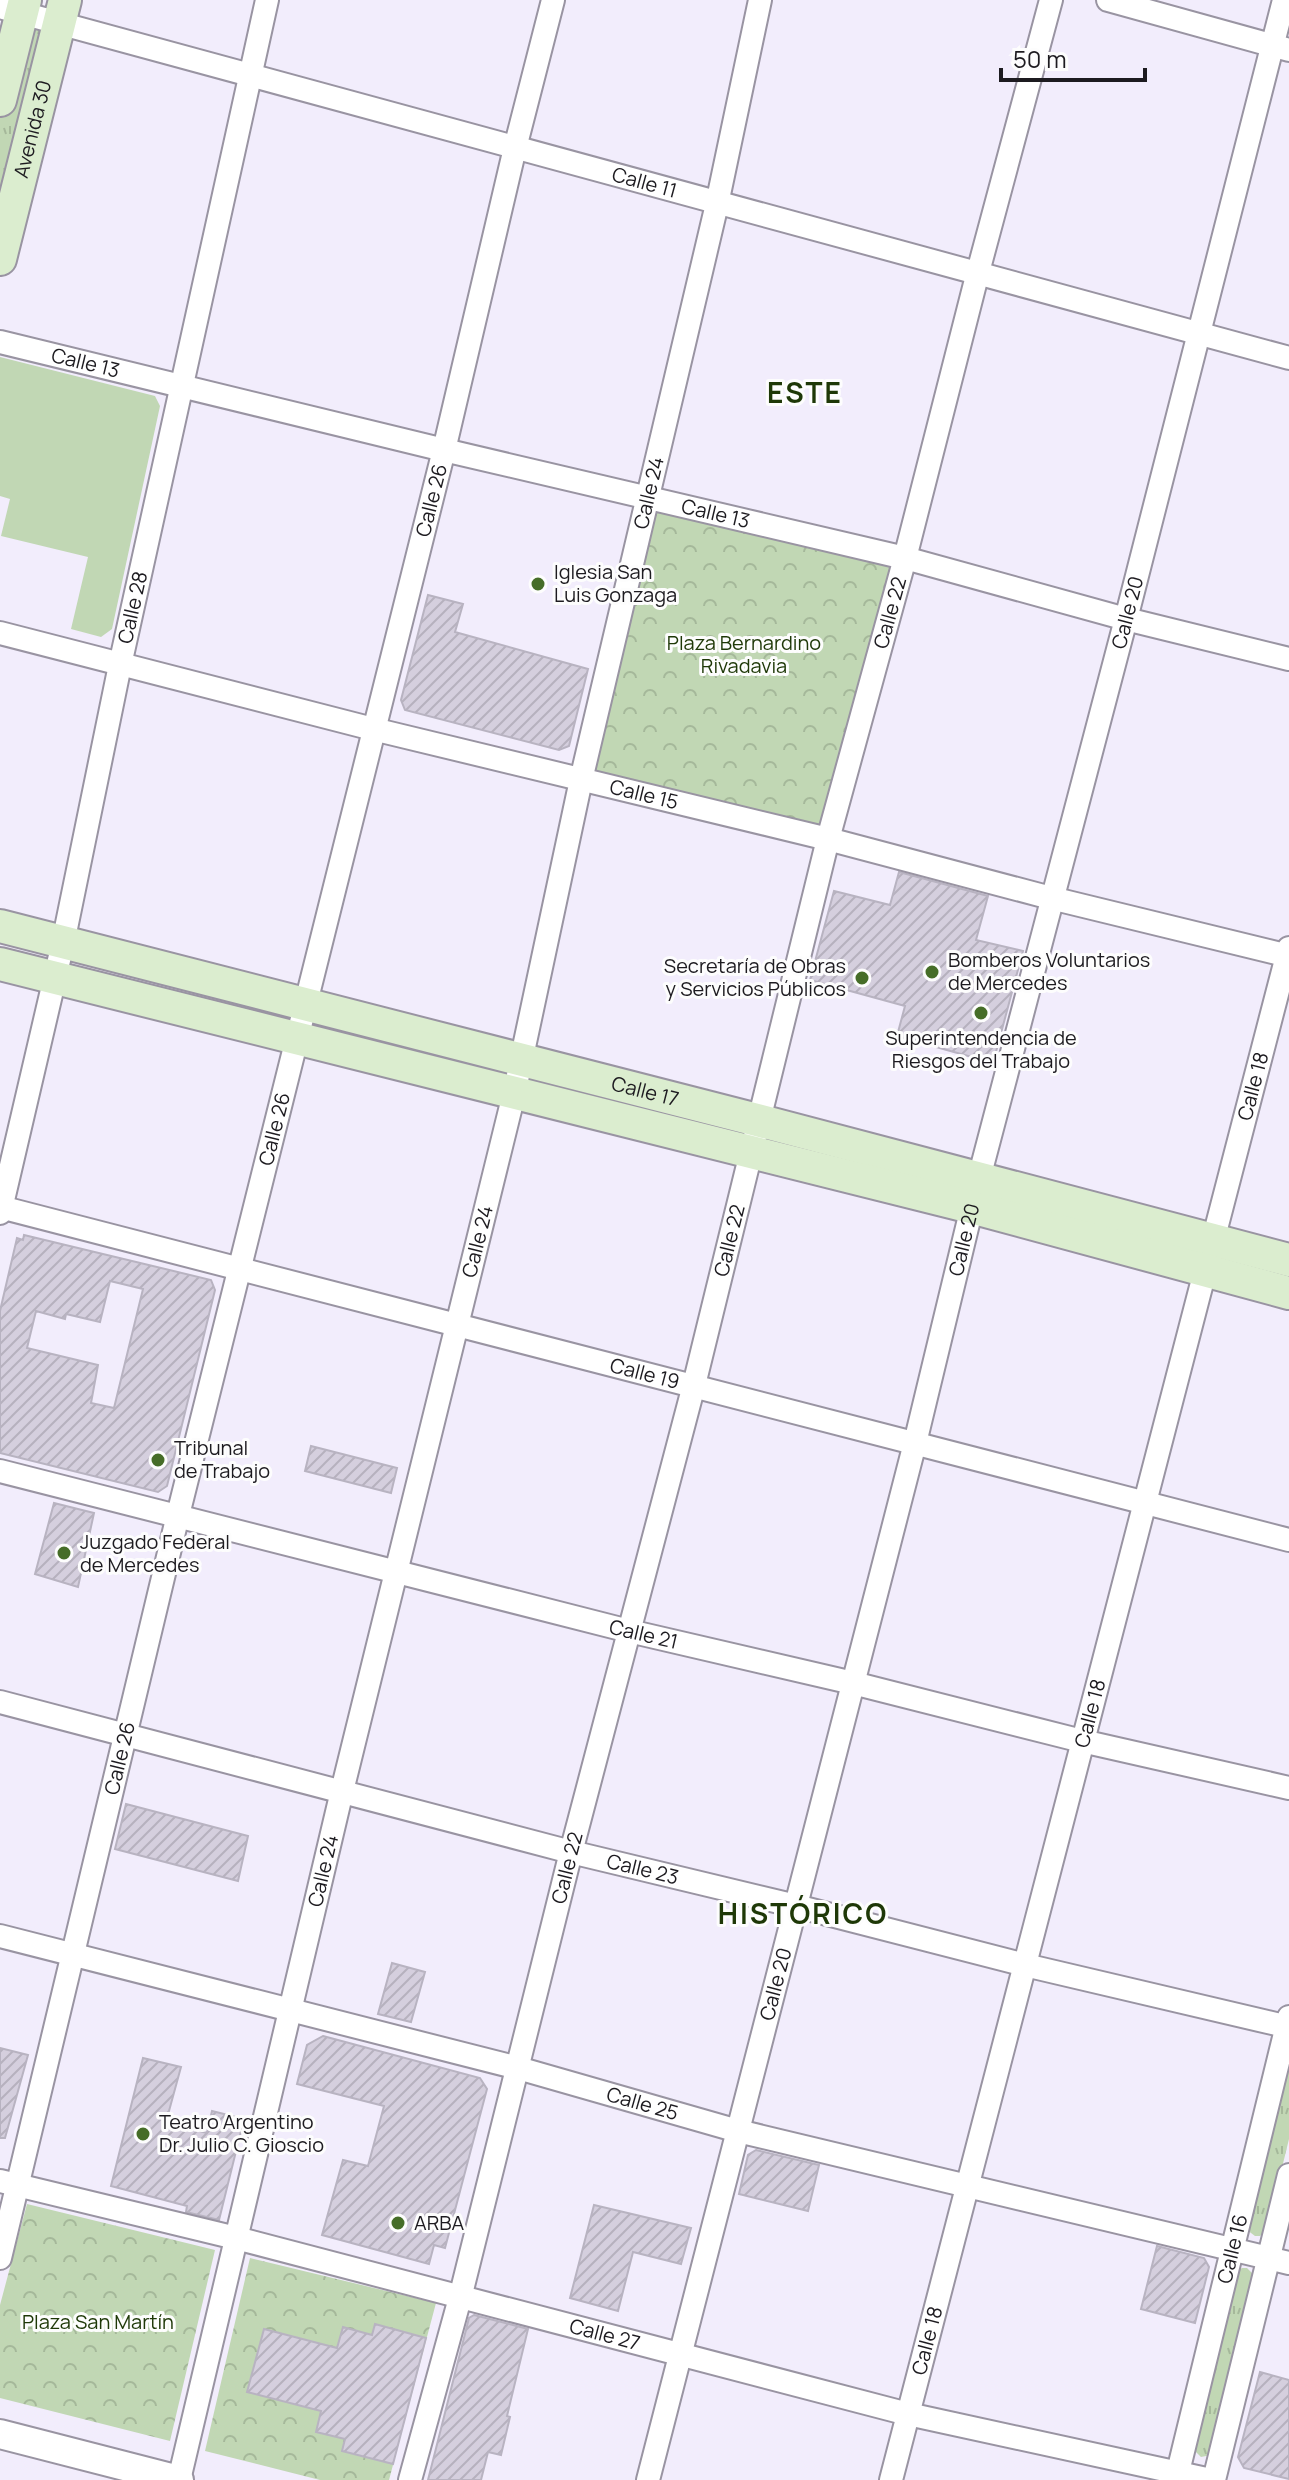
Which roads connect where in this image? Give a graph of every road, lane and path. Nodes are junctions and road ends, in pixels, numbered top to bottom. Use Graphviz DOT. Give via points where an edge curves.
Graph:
graph roads {
  1 [pos="267,0"];
  2 [pos="553,0"];
  3 [pos="760,0"];
  4 [pos="1051,0"];
  5 [pos="1108,0"];
  6 [pos="1284,0"];
  7 [pos="16,7"];
  8 [pos="62,12"];
  9 [pos="1281,48"];
  10 [pos="250,76"];
  11 [pos="0,100"];
  12 [pos="515,148"];
  13 [pos="717,204"];
  14 [pos="0,259"];
  15 [pos="978,272"];
  16 [pos="1199,334"];
  17 [pos="0,342"];
  18 [pos="1289,358"];
  19 [pos="183,385"];
  20 [pos="444,450"];
  21 [pos="648,499"];
  22 [pos="905,558"];
  23 [pos="1126,619"];
  24 [pos="0,633"];
  25 [pos="1289,659"];
  26 [pos="120,665"];
  27 [pos="373,729"];
  28 [pos="581,780"];
  29 [pos="828,839"];
  30 [pos="1051,898"];
  31 [pos="0,926"];
  32 [pos="63,943"];
  33 [pos="1288,953"];
  34 [pos="0,964"];
  35 [pos="55,978"];
  36 [pos="306,1005"];
  37 [pos="298,1039"];
  38 [pos="520,1060"];
  39 [pos="514,1094"];
  40 [pos="757,1120"];
  41 [pos="749,1153"];
  42 [pos="975,1193"];
  43 [pos="0,1209"];
  44 [pos="1212,1239"];
  45 [pos="1289,1260"];
  46 [pos="241,1269"];
  47 [pos="1204,1271"];
  48 [pos="1289,1293"];
  49 [pos="456,1323"];
  50 [pos="694,1385"];
  51 [pos="915,1443"];
  52 [pos="0,1471"];
  53 [pos="1145,1504"];
  54 [pos="178,1515"];
  55 [pos="1289,1540"];
  56 [pos="397,1570"];
  57 [pos="629,1631"];
  58 [pos="853,1683"];
  59 [pos="0,1702"];
  60 [pos="127,1734"];
  61 [pos="1082,1741"];
  62 [pos="1289,1788"];
  63 [pos="342,1791"];
  64 [pos="571,1852"];
  65 [pos="796,1906"];
  66 [pos="0,1936"];
  67 [pos="73,1953"];
  68 [pos="1025,1965"];
  69 [pos="289,2010"];
  70 [pos="1288,2023"];
  71 [pos="518,2068"];
  72 [pos="738,2131"];
  73 [pos="1289,2175"];
  74 [pos="9,2183"];
  75 [pos="968,2187"];
  76 [pos="236,2238"];
  77 [pos="1233,2248"];
  78 [pos="0,2258"];
  79 [pos="1279,2260"];
  80 [pos="460,2298"];
  81 [pos="681,2356"];
  82 [pos="908,2414"];
  83 [pos="0,2434"];
  84 [pos="1177,2476"];
  85 [pos="179,2480"];
  86 [pos="410,2480"];
  87 [pos="648,2480"];
  88 [pos="891,2480"];
  89 [pos="1213,2480"];
  1 -- 10 [label="street, Calle 28"];
  2 -- 12 [label="street, Calle 26"];
  3 -- 13 [label="street, Calle 24"];
  4 -- 15 [label="street, Calle 22"];
  5 -- 9 [label="street"];
  6 -- 9 [label="street, Calle 20"];
  7 -- 8 [label="street, Calle 11"];
  7 -- 11 [label="main road, Avenida 30"];
  8 -- 10 [label="street, Calle 11"];
  8 -- 14 [label="main road, Avenida 30"];
  9 -- 16 [label="street, Calle 20"];
  10 -- 12 [label="street, Calle 11"];
  10 -- 19 [label="street, Calle 28"];
  12 -- 13 [label="street, Calle 11"];
  12 -- 20 [label="street, Calle 26"];
  13 -- 15 [label="street, Calle 11"];
  13 -- 21 [label="street, Calle 24"];
  15 -- 16 [label="street, Calle 11"];
  15 -- 22 [label="street, Calle 22"];
  16 -- 18 [label="street, Calle 11"];
  16 -- 23 [label="street, Calle 20"];
  17 -- 19 [label="street, Calle 13"];
  19 -- 20 [label="street, Calle 13"];
  19 -- 26 [label="street, Calle 28"];
  20 -- 21 [label="street, Calle 13"];
  20 -- 27 [label="street, Calle 26"];
  21 -- 22 [label="street, Calle 13"];
  21 -- 28 [label="street, Calle 24"];
  22 -- 23 [label="street, Calle 13"];
  22 -- 29 [label="street, Calle 22"];
  23 -- 25 [label="street, Calle 13"];
  23 -- 30 [label="street, Calle 20"];
  24 -- 26 [label="street, Calle 15"];
  26 -- 27 [label="street, Calle 15"];
  26 -- 32 [label="street, Calle 28"];
  27 -- 28 [label="street, Calle 15"];
  27 -- 36 [label="street, Calle 26"];
  28 -- 29 [label="street, Calle 15"];
  28 -- 38 [label="street, Calle 24"];
  29 -- 30 [label="street, Calle 15"];
  29 -- 40 [label="street, Calle 22"];
  30 -- 33 [label="street, Calle 15"];
  30 -- 42 [label="street, Calle 20"];
  31 -- 32 [label="main road, Calle 17"];
  32 -- 35 [label="street, Calle 28"];
  32 -- 36 [label="main road, Calle 17"];
  33 -- 44 [label="street, Calle 18"];
  34 -- 35 [label="main road, Calle 17"];
  35 -- 37 [label="main road, Calle 17"];
  35 -- 43 [label="street, Calle 28"];
  36 -- 37 [label="street, Calle 26"];
  36 -- 38 [label="main road, Calle 17"];
  37 -- 39 [label="main road, Calle 17"];
  37 -- 46 [label="street, Calle 26"];
  38 -- 39 [label="street, Calle 24"];
  38 -- 40 [label="main road, Calle 17"];
  39 -- 41 [label="main road, Calle 17"];
  39 -- 49 [label="street, Calle 24"];
  40 -- 41 [label="street, Calle 22"];
  40 -- 42 [label="main road, Calle 17"];
  41 -- 42 [label="main road, Calle 17"];
  41 -- 50 [label="street, Calle 22"];
  42 -- 44 [label="main road, Calle 17"];
  42 -- 47 [label="main road, Calle 17"];
  42 -- 51 [label="street, Calle 20"];
  43 -- 46 [label="street, Calle 19"];
  44 -- 45 [label="main road, Calle 17"];
  44 -- 47 [label="street, Calle 18"];
  46 -- 49 [label="street, Calle 19"];
  46 -- 54 [label="street, Calle 26"];
  47 -- 48 [label="main road, Calle 17"];
  47 -- 53 [label="street, Calle 18"];
  49 -- 50 [label="street, Calle 19"];
  49 -- 56 [label="street, Calle 24"];
  50 -- 51 [label="street, Calle 19"];
  50 -- 57 [label="street, Calle 22"];
  51 -- 53 [label="street, Calle 19"];
  51 -- 58 [label="street, Calle 20"];
  52 -- 54 [label="street, Calle 21"];
  53 -- 55 [label="street, Calle 19"];
  53 -- 61 [label="street, Calle 18"];
  54 -- 56 [label="street, Calle 21"];
  54 -- 60 [label="street, Calle 26"];
  56 -- 57 [label="street, Calle 21"];
  56 -- 63 [label="street, Calle 24"];
  57 -- 58 [label="street, Calle 21"];
  57 -- 64 [label="street, Calle 22"];
  58 -- 61 [label="street, Calle 21"];
  58 -- 65 [label="street, Calle 20"];
  59 -- 60 [label="street, Calle 23"];
  60 -- 63 [label="street, Calle 23"];
  60 -- 67 [label="street, Calle 26"];
  61 -- 62 [label="street, Calle 21"];
  61 -- 68 [label="street, Calle 18"];
  63 -- 64 [label="street, Calle 23"];
  63 -- 69 [label="street, Calle 24"];
  64 -- 65 [label="street, Calle 23"];
  64 -- 71 [label="street, Calle 22"];
  65 -- 68 [label="street, Calle 23"];
  65 -- 72 [label="street, Calle 20"];
  66 -- 67 [label="street, Calle 25"];
  67 -- 69 [label="street, Calle 25"];
  67 -- 74 [label="street, Calle 26"];
  68 -- 70 [label="street, Calle 23"];
  68 -- 75 [label="street, Calle 18"];
  69 -- 71 [label="street, Calle 25"];
  69 -- 76 [label="street, Calle 24"];
  70 -- 77 [label="street, Calle 16"];
  71 -- 72 [label="street, Calle 25"];
  71 -- 80 [label="street, Calle 22"];
  72 -- 75 [label="street, Calle 25"];
  72 -- 81 [label="street, Calle 20"];
  73 -- 79 [label="street, Calle 16"];
  74 -- 76 [label="street, Calle 27"];
  74 -- 78 [label="street, Calle 26"];
  75 -- 77 [label="street, Calle 25"];
  75 -- 82 [label="street, Calle 18"];
  76 -- 80 [label="street, Calle 27"];
  76 -- 85 [label="street, Calle 24"];
  77 -- 79 [label="street, Calle 25"];
  77 -- 84 [label="street, Calle 16"];
  79 -- 89 [label="street, Calle 16"];
  80 -- 81 [label="street, Calle 27"];
  80 -- 86 [label="street, Calle 22"];
  81 -- 82 [label="street, Calle 27"];
  81 -- 87 [label="street, Calle 20"];
  82 -- 84 [label="street, Calle 27"];
  82 -- 88 [label="street, Calle 18"];
  83 -- 85 [label="street"];
  84 -- 89 [label="street, Calle 27"];
}
